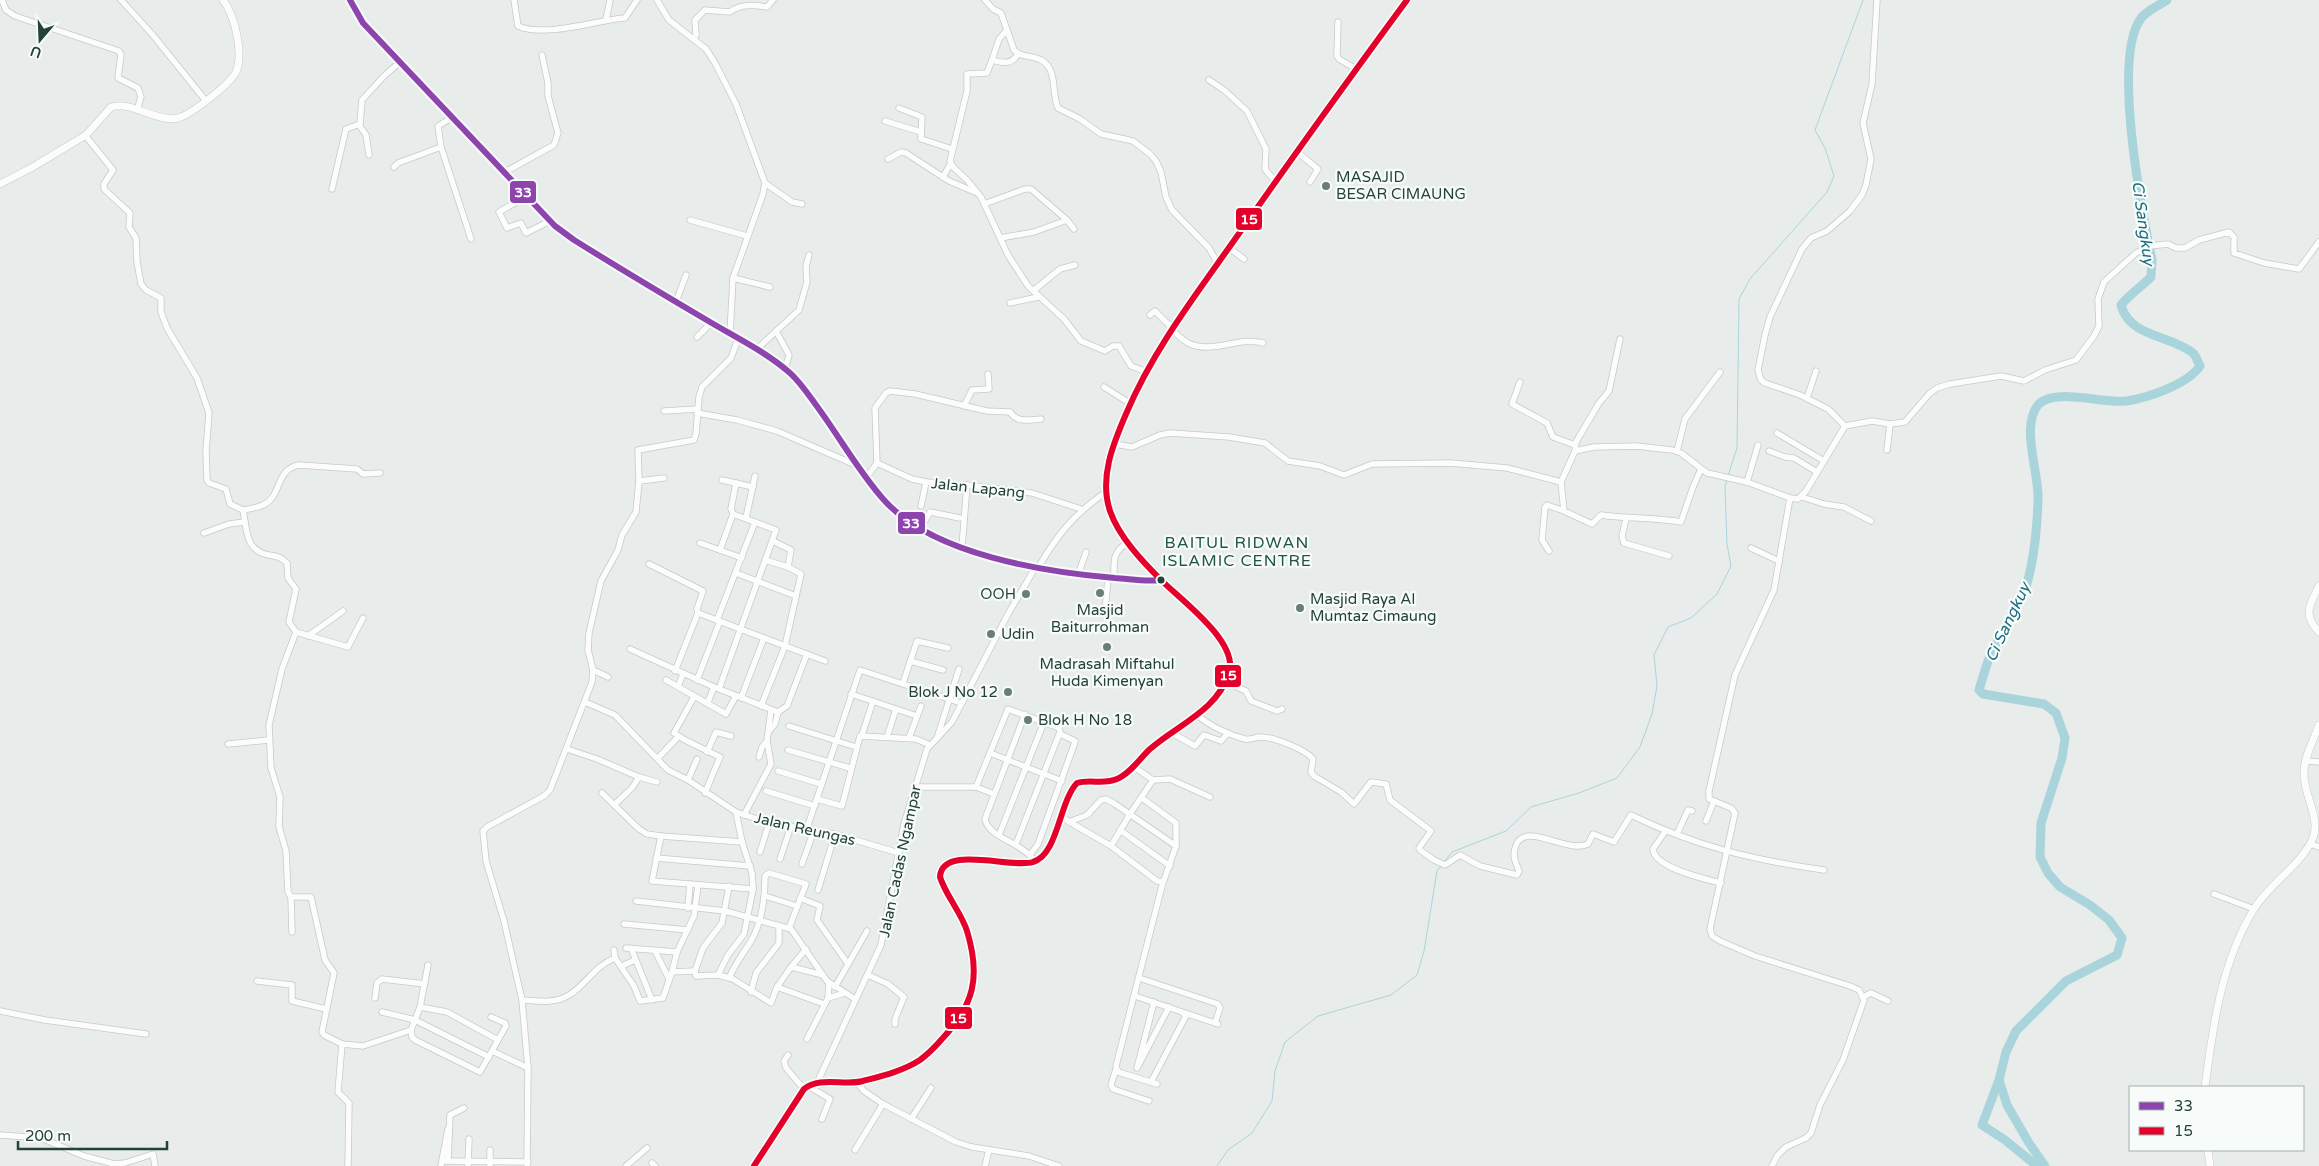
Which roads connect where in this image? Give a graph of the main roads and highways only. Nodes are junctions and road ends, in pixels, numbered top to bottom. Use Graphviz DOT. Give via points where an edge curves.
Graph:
graph roads {
  1 [pos="1407,0"];
  2 [pos="754,1166"];
  1 -- 2 [label="main road" via="1228,248 1173,330 1128,409 1106,473 1106,492 1115,521 1128,542 1161,580 1192,606 1227,650 1231,661 1226,682 1197,716 1149,750 1116,780 1077,783 1066,800 1065,819 1048,849 1023,864 957,859 942,868 940,877 972,946 973,984 967,1008 957,1023 920,1060 892,1073 857,1083 810,1086"];
}
